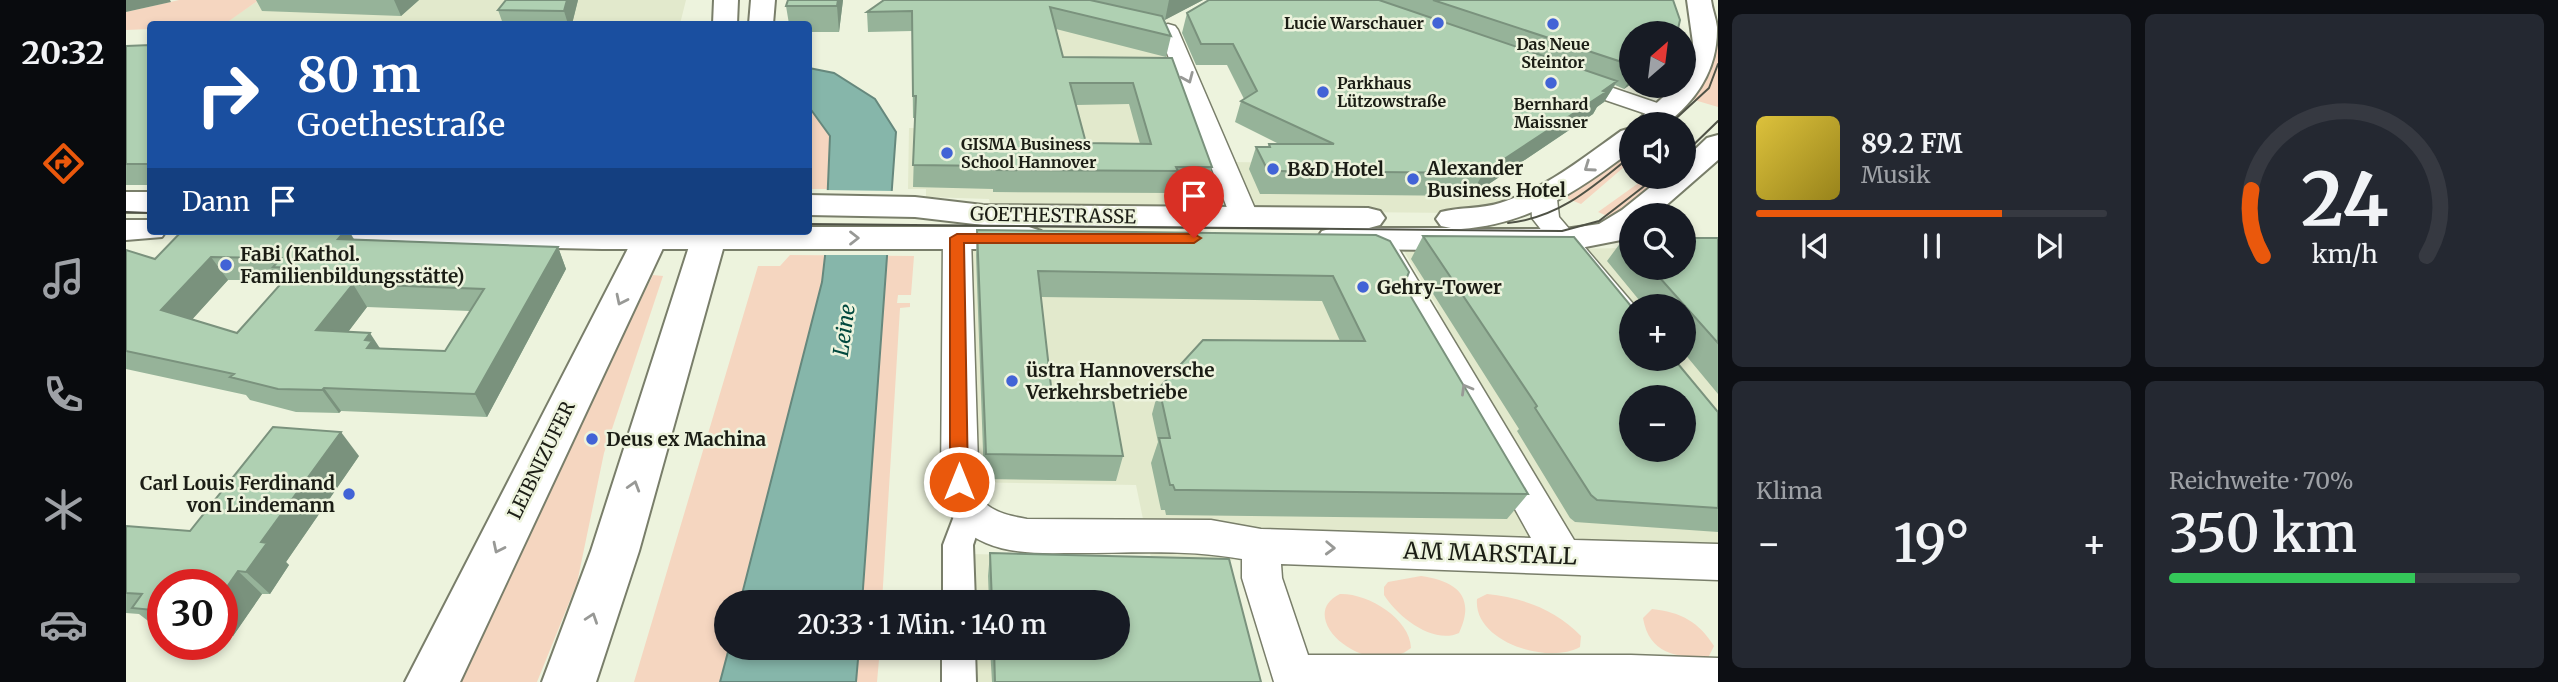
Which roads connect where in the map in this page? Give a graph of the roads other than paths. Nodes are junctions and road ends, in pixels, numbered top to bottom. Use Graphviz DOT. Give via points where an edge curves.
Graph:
graph roads {
  1 [pos="726,0"];
  2 [pos="763,0"];
  3 [pos="1707,8"];
  4 [pos="1190,18"];
  5 [pos="725,21"];
  6 [pos="761,21"];
  7 [pos="1550,73"];
  8 [pos="1642,112"];
  9 [pos="1663,112"];
  10 [pos="1718,144"];
  11 [pos="1619,146"];
  12 [pos="1696,164"];
  13 [pos="1667,189"];
  14 [pos="1546,198"];
  15 [pos="126,202"];
  16 [pos="147,202"];
  17 [pos="1650,203"];
  18 [pos="812,206"];
  19 [pos="1245,218"];
  20 [pos="915,222"];
  21 [pos="1619,226"];
  22 [pos="1373,228"];
  23 [pos="126,230"];
  24 [pos="147,230"];
  25 [pos="652,235"];
  26 [pos="710,235"];
  27 [pos="731,235"];
  28 [pos="957,238"];
  29 [pos="1565,240"];
  30 [pos="1619,307"];
  31 [pos="969,512"];
  32 [pos="1261,546"];
  33 [pos="1561,554"];
  34 [pos="1718,562"];
  35 [pos="959,590"];
  36 [pos="959,660"];
  37 [pos="1295,679"];
  38 [pos="1718,680"];
  39 [pos="432,682"];
  40 [pos="569,682"];
  41 [pos="960,682"];
  1 -- 5 [label="street"];
  2 -- 6 [label="street"];
  3 -- 9 [label="street" via="1704,66"];
  4 -- 19 [label="street, one-way" via="1161,28 1209,126"];
  7 -- 8 [label="street"];
  10 -- 12 [label="street, GOETHESTRASSE"];
  11 -- 14 [label="street, GOETHESTRASSE, one-way"];
  13 -- 17 [label="street, GOETHESTRASSE"];
  14 -- 22 [label="street, GOETHESTRASSE" via="1507,213"];
  14 -- 29 [label="street" via="1546,218"];
  15 -- 16 [label="street"];
  18 -- 20 [label="street, GOETHESTRASSE"];
  19 -- 20 [label="street, GOETHESTRASSE" via="983,215"];
  19 -- 22 [label="street, GOETHESTRASSE"];
  27 -- 20 [label="street, GOETHESTRASSE, one-way" via="794,238"];
  20 -- 28 [label="street, GOETHESTRASSE"];
  21 -- 29 [label="street, GOETHESTRASSE" via="1609,233"];
  22 -- 28 [label="street, GOETHESTRASSE"];
  22 -- 29 [label="street, GOETHESTRASSE"];
  33 -- 22 [label="street, one-way"];
  23 -- 24 [label="street"];
  25 -- 39 [label="street, LEIBNIZUFER, one-way"];
  40 -- 26 [label="street, one-way" via="615,551"];
  28 -- 31 [label="street" via="959,482"];
  29 -- 30 [label="street"];
  31 -- 32 [label="street, AM MARSTALL" via="996,530 1027,536 1211,537"];
  31 -- 35 [label="street" via="958,545"];
  32 -- 33 [label="street, AM MARSTALL, one-way"];
  32 -- 37 [label="street" via="1262,578"];
  33 -- 34 [label="street, AM MARSTALL"];
  36 -- 41 [label="street"];
  37 -- 38 [label="street" via="1631,676"];
}
